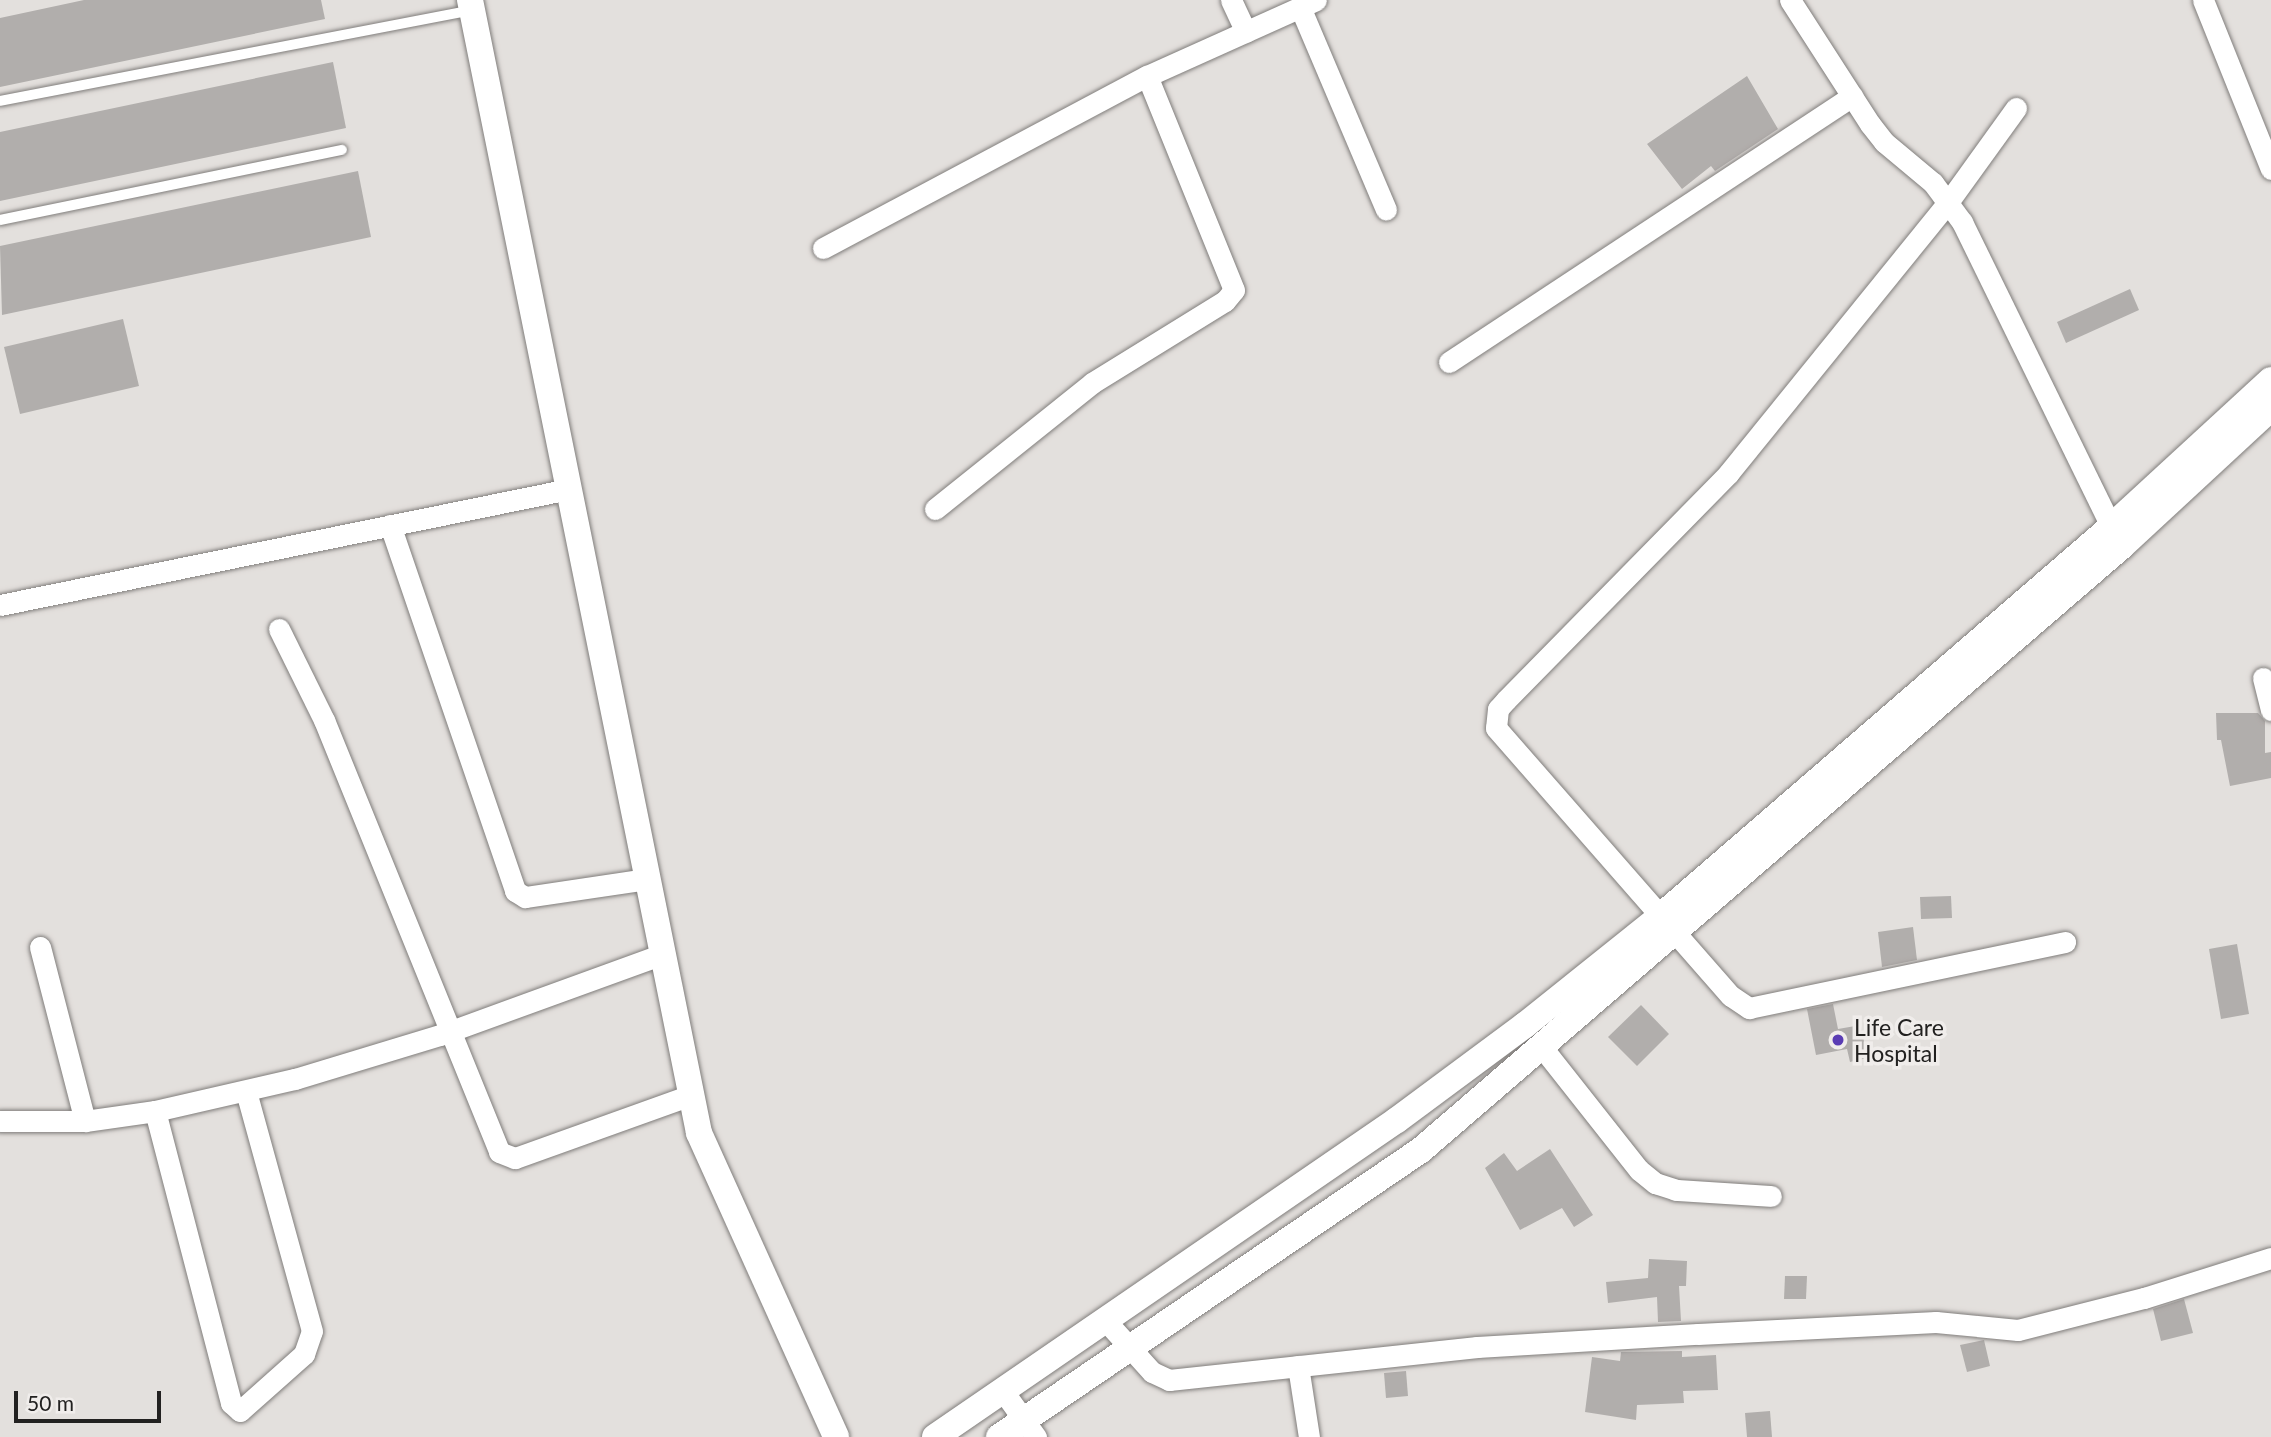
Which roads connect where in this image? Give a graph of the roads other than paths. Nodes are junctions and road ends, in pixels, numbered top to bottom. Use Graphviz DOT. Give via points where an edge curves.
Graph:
graph roads {
  1 [pos="1231,0"];
  2 [pos="1790,0"];
  3 [pos="2203,0"];
  4 [pos="1308,4"];
  5 [pos="471,5"];
  6 [pos="1245,32"];
  7 [pos="1147,76"];
  8 [pos="1852,96"];
  9 [pos="0,102"];
  10 [pos="2016,108"];
  11 [pos="342,150"];
  12 [pos="2271,169"];
  13 [pos="1949,201"];
  14 [pos="1386,210"];
  15 [pos="0,220"];
  16 [pos="823,248"];
  17 [pos="1449,362"];
  18 [pos="2271,380"];
  19 [pos="2271,408"];
  20 [pos="569,489"];
  21 [pos="934,509"];
  22 [pos="390,526"];
  23 [pos="2116,536"];
  24 [pos="0,605"];
  25 [pos="279,629"];
  26 [pos="2263,678"];
  27 [pos="2271,710"];
  28 [pos="647,879"];
  29 [pos="1668,923"];
  30 [pos="2065,942"];
  31 [pos="40,947"];
  32 [pos="662,954"];
  33 [pos="452,1031"];
  34 [pos="1541,1046"];
  35 [pos="246,1091"];
  36 [pos="691,1096"];
  37 [pos="155,1111"];
  38 [pos="0,1121"];
  39 [pos="85,1121"];
  40 [pos="1771,1196"];
  41 [pos="2271,1258"];
  42 [pos="1105,1320"];
  43 [pos="1130,1348"];
  44 [pos="1298,1366"];
  45 [pos="1003,1391"];
  46 [pos="1030,1429"];
  47 [pos="836,1437"];
  48 [pos="935,1437"];
  49 [pos="999,1437"];
  50 [pos="1309,1437"];
  1 -- 6 [label="street"];
  2 -- 8 [label="street"];
  3 -- 12 [label="street"];
  4 -- 6 [label="street"];
  4 -- 14 [label="street"];
  5 -- 9 [label="lane"];
  5 -- 20 [label="street"];
  6 -- 7 [label="street"];
  7 -- 16 [label="street"];
  7 -- 21 [label="street" via="1234,290 1225,301 1092,383"];
  8 -- 13 [label="street" via="1884,142"];
  8 -- 17 [label="street"];
  10 -- 13 [label="street"];
  11 -- 15 [label="lane"];
  13 -- 23 [label="street"];
  13 -- 29 [label="street" via="1703,502 1498,709 1496,728 1501,738"];
  18 -- 23 [label="street"];
  19 -- 23 [label="street"];
  20 -- 22 [label="street"];
  20 -- 28 [label="street"];
  22 -- 24 [label="street"];
  22 -- 28 [label="street" via="515,891 525,897"];
  23 -- 29 [label="street"];
  25 -- 33 [label="street" via="324,720"];
  26 -- 27 [label="street"];
  28 -- 32 [label="street"];
  29 -- 30 [label="street" via="1731,996 1749,1008"];
  29 -- 34 [label="street"];
  29 -- 42 [label="street" via="1397,1120"];
  31 -- 39 [label="street"];
  32 -- 33 [label="street"];
  32 -- 36 [label="street"];
  33 -- 35 [label="street"];
  33 -- 36 [label="street" via="494,1145 506,1157 515,1158"];
  34 -- 40 [label="street" via="1639,1170 1655,1183 1676,1190"];
  34 -- 43 [label="street" via="1421,1150"];
  35 -- 37 [label="street"];
  35 -- 37 [label="street" via="312,1331 304,1353 240,1411 231,1403"];
  36 -- 47 [label="street" via="699,1133"];
  37 -- 39 [label="street"];
  38 -- 39 [label="street"];
  41 -- 44 [label="street" via="2144,1298 2018,1330 1936,1322 1712,1333 1477,1348"];
  42 -- 43 [label="street"];
  42 -- 45 [label="street"];
  43 -- 44 [label="street" via="1152,1372 1169,1380"];
  43 -- 46 [label="street"];
  44 -- 50 [label="street"];
  45 -- 46 [label="street"];
  45 -- 48 [label="street"];
  46 -- 49 [label="street"];
}
